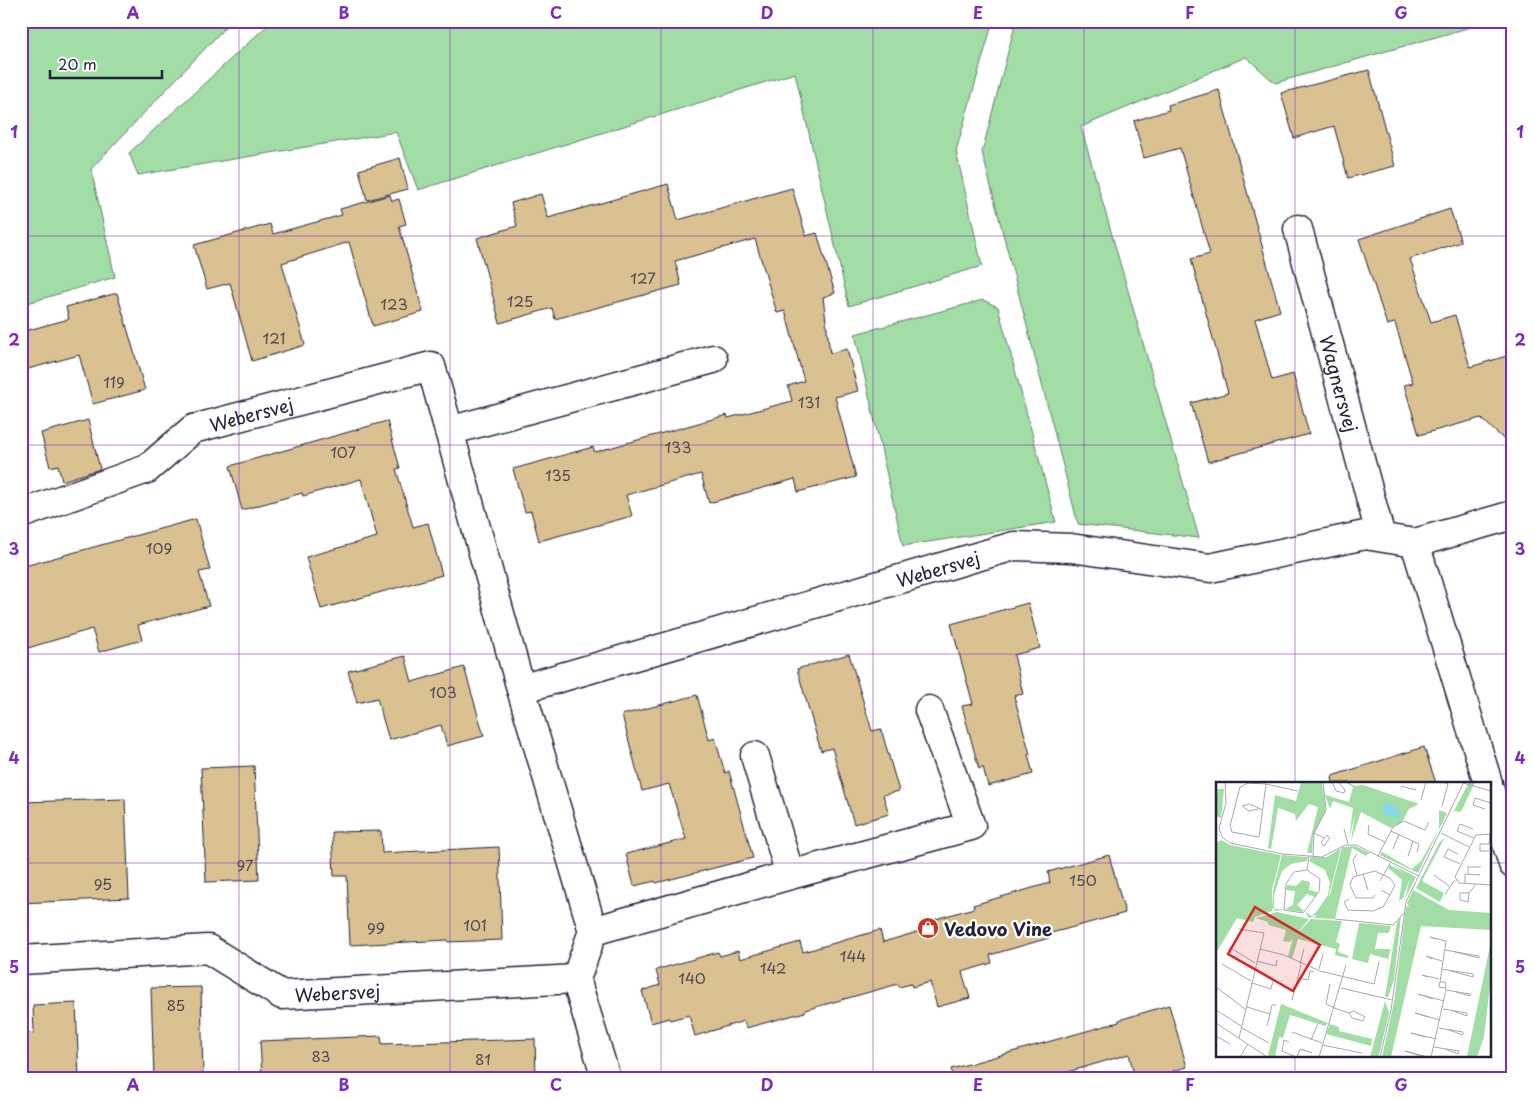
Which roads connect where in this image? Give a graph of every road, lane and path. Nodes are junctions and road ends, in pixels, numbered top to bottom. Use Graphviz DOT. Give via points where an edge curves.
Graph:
graph roads {
  1 [pos="1298,229"];
  2 [pos="713,359"];
  3 [pos="449,431"];
  4 [pos="21,514"];
  5 [pos="1513,515"];
  6 [pos="1373,536"];
  7 [pos="1415,543"];
  8 [pos="521,689"];
  9 [pos="929,710"];
  10 [pos="756,756"];
  11 [pos="1496,793"];
  12 [pos="1513,864"];
  13 [pos="790,874"];
  14 [pos="594,931"];
  15 [pos="21,960"];
  16 [pos="576,979"];
  17 [pos="606,1078"];
  1 -- 6 [label="street, Wagnersvej"];
  2 -- 3 [label="street"];
  3 -- 4 [label="street, Webersvej" via="431,366 193,429 147,469"];
  3 -- 8 [label="street, Webersvej"];
  5 -- 7 [label="street"];
  6 -- 7 [label="street"];
  6 -- 8 [label="street, Webersvej" via="1210,568 1071,548 1014,546"];
  7 -- 11 [label="street"];
  8 -- 14 [label="street, Webersvej"];
  9 -- 13 [label="street" via="971,826"];
  10 -- 13 [label="street"];
  11 -- 12 [label="street"];
  13 -- 14 [label="street"];
  14 -- 16 [label="street"];
  15 -- 16 [label="street, Webersvej" via="208,949 282,995"];
  16 -- 17 [label="street"];
}
